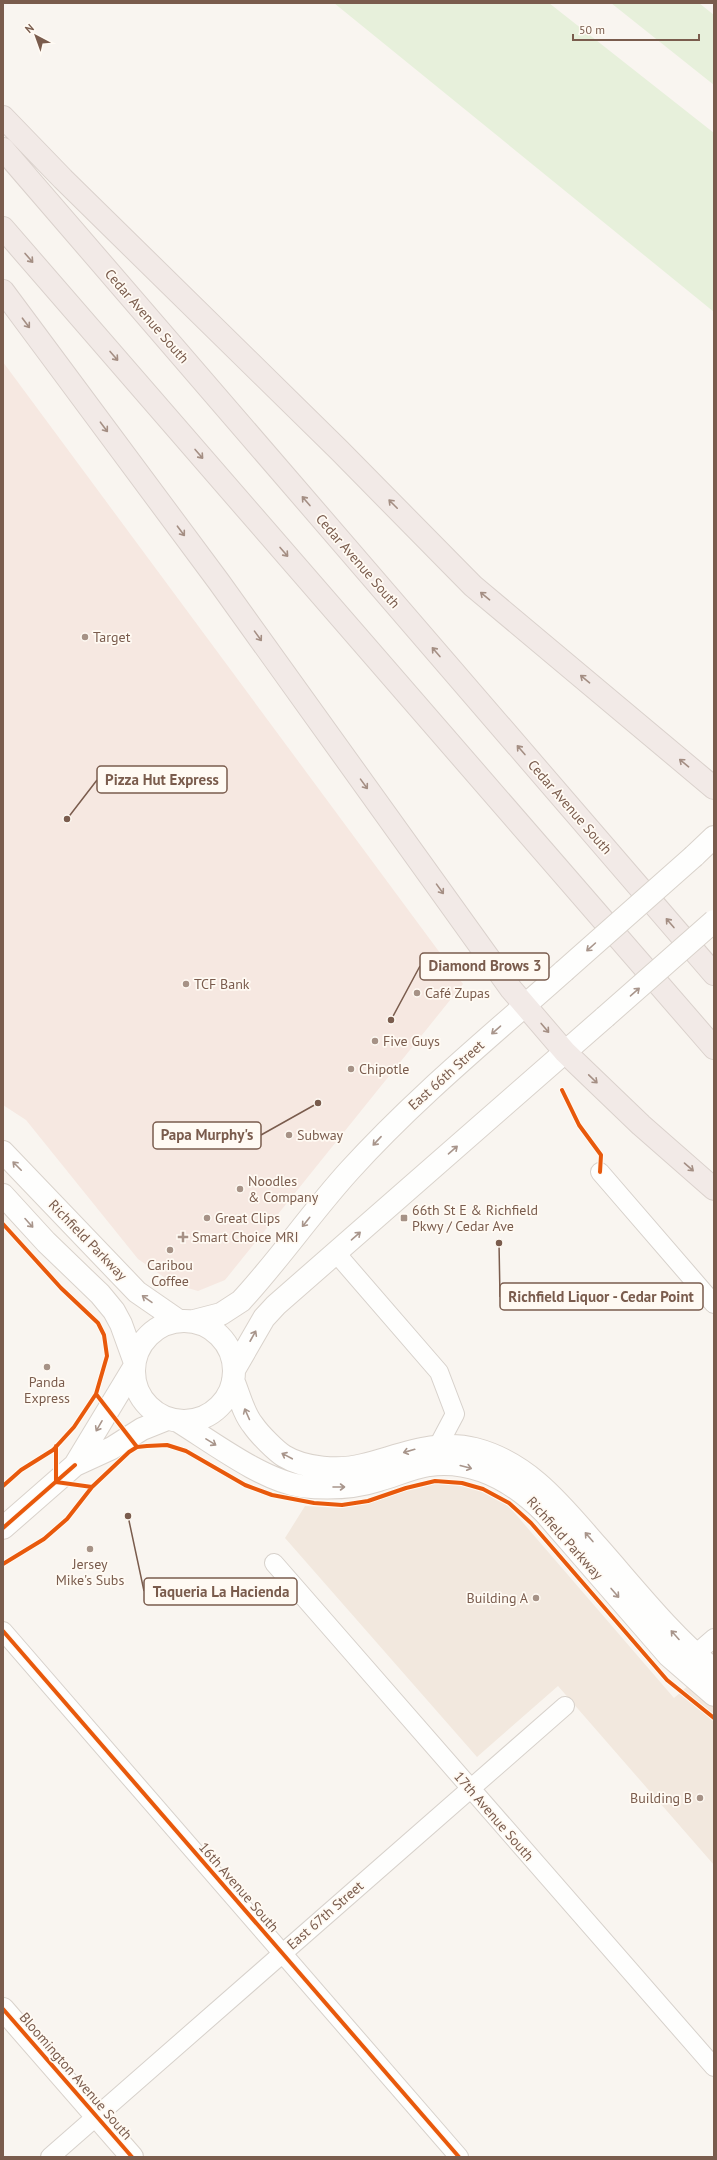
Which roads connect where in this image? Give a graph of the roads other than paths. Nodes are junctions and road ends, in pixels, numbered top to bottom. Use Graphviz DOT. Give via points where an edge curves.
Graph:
graph roads {
  1 [pos="3,118"];
  2 [pos="3,149"];
  3 [pos="3,228"];
  4 [pos="3,291"];
  5 [pos="714,788"];
  6 [pos="714,837"];
  7 [pos="714,921"];
  8 [pos="714,974"];
  9 [pos="526,1005"];
  10 [pos="714,1048"];
  11 [pos="565,1052"];
  12 [pos="3,1152"];
  13 [pos="600,1172"];
  14 [pos="714,1189"];
  15 [pos="3,1190"];
  16 [pos="3,1195"];
  17 [pos="87,1240"];
  18 [pos="336,1253"];
  19 [pos="714,1304"];
  20 [pos="186,1321"];
  21 [pos="134,1364"];
  22 [pos="234,1375"];
  23 [pos="173,1420"];
  24 [pos="438,1446"];
  25 [pos="76,1465"];
  26 [pos="3,1528"];
  27 [pos="274,1563"];
  28 [pos="3,1631"];
  29 [pos="714,1638"];
  30 [pos="687,1661"];
  31 [pos="714,1670"];
  32 [pos="714,1695"];
  33 [pos="565,1706"];
  34 [pos="470,1788"];
  35 [pos="282,1954"];
  36 [pos="3,2009"];
  37 [pos="714,2067"];
  38 [pos="97,2117"];
  39 [pos="50,2157"];
  40 [pos="132,2157"];
  41 [pos="459,2157"];
  5 -- 1 [label="highway, one-way" via="473,586"];
  8 -- 2 [label="highway, Cedar Avenue South, one-way"];
  3 -- 10 [label="highway, one-way"];
  4 -- 9 [label="highway, one-way" via="214,575 511,989"];
  6 -- 9 [label="street, East 66th Street, one-way, bridge"];
  11 -- 7 [label="street, one-way, bridge"];
  9 -- 11 [label="highway, one-way"];
  9 -- 20 [label="street, East 66th Street, one-way" via="447,1073 396,1122 345,1176 241,1302 221,1314"];
  11 -- 14 [label="highway, one-way" via="641,1125"];
  18 -- 11 [label="street, one-way"];
  17 -- 12 [label="street, Richfield Parkway, one-way"];
  13 -- 19 [label="street"];
  15 -- 17 [label="street" via="19,1187 29,1192 63,1223"];
  16 -- 21 [label="street, Richfield Parkway, one-way" via="110,1305 121,1324"];
  20 -- 17 [label="street, Richfield Parkway, one-way" via="137,1292"];
  22 -- 18 [label="street, one-way" via="264,1318"];
  18 -- 24 [label="street" via="439,1372 455,1414"];
  20 -- 21 [label="street" via="163,1325 150,1333 140,1346"];
  20 -- 22 [label="street" via="210,1328 222,1338 231,1353"];
  21 -- 23 [label="street" via="135,1385 142,1400 153,1411"];
  21 -- 25 [label="street, one-way"];
  22 -- 23 [label="street" via="228,1394 220,1406 208,1416 193,1421"];
  24 -- 22 [label="street, Richfield Parkway, one-way" via="362,1465 338,1468 307,1465 284,1456 253,1426"];
  23 -- 25 [label="street" via="142,1429 112,1448"];
  23 -- 30 [label="street, Richfield Parkway, one-way" via="267,1475 300,1486 343,1488 378,1481 429,1465 463,1465 502,1479 528,1496"];
  30 -- 24 [label="street, Richfield Parkway, one-way" via="678,1638 559,1502 535,1479 503,1458 474,1449"];
  25 -- 26 [label="street"];
  27 -- 34 [label="street, 17th Avenue South"];
  28 -- 35 [label="street, 16th Avenue South"];
  29 -- 30 [label="street"];
  30 -- 31 [label="street, Richfield Parkway"];
  30 -- 32 [label="street, Richfield Parkway"];
  33 -- 34 [label="street, East 67th Street"];
  34 -- 35 [label="street, East 67th Street"];
  34 -- 37 [label="street, 17th Avenue South"];
  35 -- 38 [label="street, East 67th Street"];
  35 -- 41 [label="street, 16th Avenue South"];
  36 -- 38 [label="street, Bloomington Avenue South"];
  38 -- 39 [label="street, East 67th Street"];
  38 -- 40 [label="street, Bloomington Avenue South"];
}
